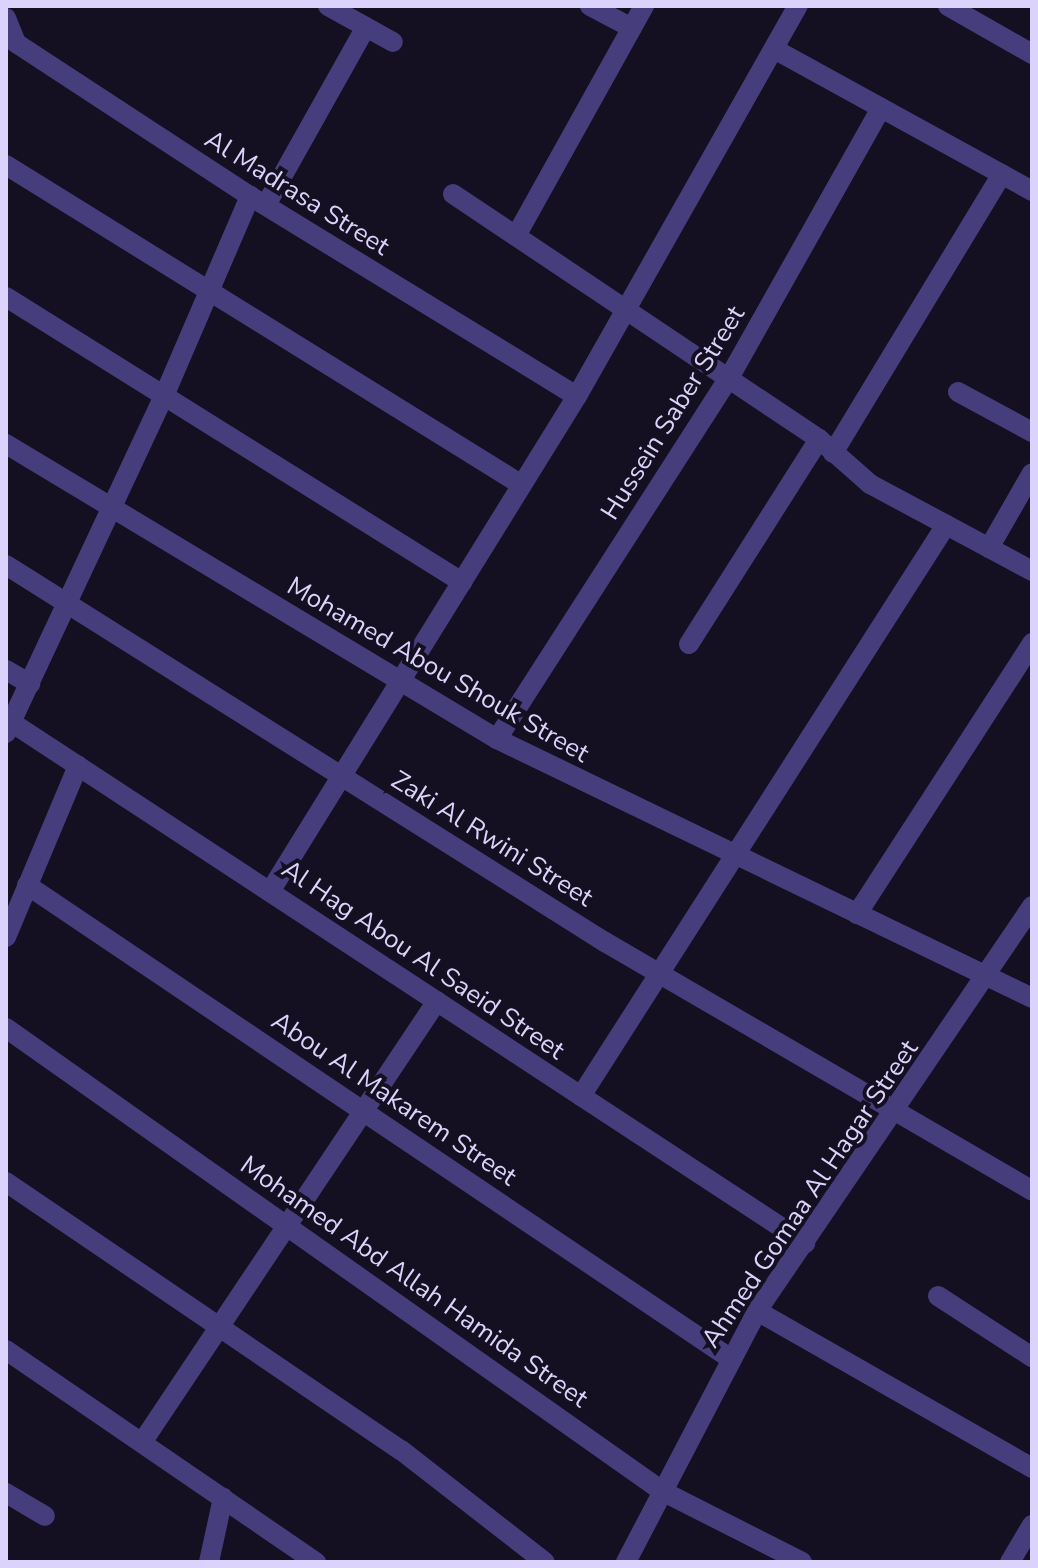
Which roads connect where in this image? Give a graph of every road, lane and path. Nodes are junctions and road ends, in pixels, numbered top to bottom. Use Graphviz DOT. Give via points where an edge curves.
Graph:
graph roads {
  1 [pos="328,6"];
  2 [pos="590,6"];
  3 [pos="644,6"];
  4 [pos="798,6"];
  5 [pos="948,6"];
  6 [pos="6,18"];
  7 [pos="366,27"];
  8 [pos="632,28"];
  9 [pos="393,42"];
  10 [pos="774,49"];
  11 [pos="1032,54"];
  12 [pos="881,108"];
  13 [pos="6,165"];
  14 [pos="1002,174"];
  15 [pos="1032,191"];
  16 [pos="453,194"];
  17 [pos="258,201"];
  18 [pos="516,236"];
  19 [pos="211,292"];
  20 [pos="6,297"];
  21 [pos="626,310"];
  22 [pos="729,378"];
  23 [pos="958,392"];
  24 [pos="164,396"];
  25 [pos="577,396"];
  26 [pos="1032,432"];
  27 [pos="6,444"];
  28 [pos="826,446"];
  29 [pos="1032,473"];
  30 [pos="522,485"];
  31 [pos="112,508"];
  32 [pos="946,525"];
  33 [pos="989,548"];
  34 [pos="6,565"];
  35 [pos="1032,571"];
  36 [pos="462,582"];
  37 [pos="68,601"];
  38 [pos="1032,643"];
  39 [pos="689,644"];
  40 [pos="6,670"];
  41 [pos="400,681"];
  42 [pos="30,684"];
  43 [pos="9,728"];
  44 [pos="497,739"];
  45 [pos="78,766"];
  46 [pos="343,775"];
  47 [pos="735,855"];
  48 [pos="27,885"];
  49 [pos="271,890"];
  50 [pos="1032,906"];
  51 [pos="857,914"];
  52 [pos="6,937"];
  53 [pos="660,974"];
  54 [pos="987,977"];
  55 [pos="1032,998"];
  56 [pos="437,1001"];
  57 [pos="6,1028"];
  58 [pos="581,1096"];
  59 [pos="364,1110"];
  60 [pos="894,1112"];
  61 [pos="6,1182"];
  62 [pos="1032,1191"];
  63 [pos="290,1223"];
  64 [pos="805,1243"];
  65 [pos="938,1296"];
  66 [pos="757,1311"];
  67 [pos="220,1324"];
  68 [pos="6,1350"];
  69 [pos="1032,1357"];
  70 [pos="731,1359"];
  71 [pos="143,1441"];
  72 [pos="1032,1468"];
  73 [pos="662,1491"];
  74 [pos="6,1493"];
  75 [pos="223,1498"];
  76 [pos="45,1516"];
  77 [pos="1032,1525"];
  78 [pos="209,1562"];
  79 [pos="316,1562"];
  80 [pos="545,1562"];
  81 [pos="626,1562"];
  82 [pos="802,1562"];
  83 [pos="1010,1562"];
  1 -- 7 [label="street"];
  2 -- 8 [label="street"];
  3 -- 8 [label="street"];
  4 -- 10 [label="street"];
  5 -- 11 [label="street"];
  6 -- 17 [label="street, Al Madrasa Street" via="16,43"];
  7 -- 9 [label="street"];
  7 -- 17 [label="street"];
  8 -- 18 [label="street"];
  10 -- 12 [label="street"];
  10 -- 21 [label="street"];
  12 -- 14 [label="street"];
  12 -- 22 [label="street, Hussein Saber Street"];
  13 -- 19 [label="street"];
  14 -- 15 [label="street"];
  14 -- 28 [label="street"];
  16 -- 18 [label="street"];
  17 -- 19 [label="street"];
  17 -- 25 [label="street, Al Madrasa Street"];
  18 -- 21 [label="street"];
  19 -- 24 [label="street"];
  19 -- 30 [label="street"];
  20 -- 24 [label="street"];
  21 -- 22 [label="street"];
  21 -- 25 [label="street"];
  22 -- 28 [label="street"];
  22 -- 44 [label="street, Hussein Saber Street"];
  23 -- 26 [label="street"];
  24 -- 31 [label="street"];
  24 -- 36 [label="street"];
  25 -- 30 [label="street"];
  27 -- 31 [label="street, Mohamed Abou Shouk Street"];
  28 -- 32 [label="street" via="870,484"];
  28 -- 39 [label="street"];
  29 -- 33 [label="street"];
  30 -- 36 [label="street"];
  31 -- 37 [label="street"];
  31 -- 41 [label="street, Mohamed Abou Shouk Street"];
  32 -- 33 [label="street"];
  32 -- 47 [label="street"];
  33 -- 35 [label="street"];
  34 -- 37 [label="street, Zaki Al Rwini Street"];
  36 -- 41 [label="street"];
  37 -- 42 [label="street"];
  37 -- 46 [label="street, Zaki Al Rwini Street"];
  38 -- 51 [label="street"];
  40 -- 42 [label="street"];
  41 -- 44 [label="street, Mohamed Abou Shouk Street"];
  41 -- 46 [label="street"];
  42 -- 43 [label="street"];
  43 -- 45 [label="street, Al Hag Abou Al Saeid Street"];
  44 -- 47 [label="street, Mohamed Abou Shouk Street"];
  45 -- 48 [label="street"];
  45 -- 49 [label="street, Al Hag Abou Al Saeid Street"];
  46 -- 49 [label="street"];
  46 -- 53 [label="street, Zaki Al Rwini Street"];
  47 -- 51 [label="street, Mohamed Abou Shouk Street"];
  47 -- 53 [label="street"];
  48 -- 52 [label="street"];
  48 -- 59 [label="street, Abou Al Makarem Street"];
  49 -- 56 [label="street, Al Hag Abou Al Saeid Street"];
  50 -- 54 [label="street, Ahmed Gomaa Al Hagar Street"];
  51 -- 54 [label="street, Mohamed Abou Shouk Street"];
  53 -- 58 [label="street"];
  53 -- 60 [label="street, Zaki Al Rwini Street"];
  54 -- 55 [label="street, Mohamed Abou Shouk Street"];
  54 -- 60 [label="street, Ahmed Gomaa Al Hagar Street"];
  56 -- 58 [label="street, Al Hag Abou Al Saeid Street"];
  56 -- 59 [label="street"];
  57 -- 63 [label="street, Mohamed Abd Allah Hamida Street"];
  58 -- 64 [label="street, Al Hag Abou Al Saeid Street"];
  59 -- 63 [label="street"];
  59 -- 70 [label="street, Abou Al Makarem Street"];
  60 -- 62 [label="street, Zaki Al Rwini Street"];
  60 -- 64 [label="street, Ahmed Gomaa Al Hagar Street"];
  61 -- 67 [label="street"];
  63 -- 67 [label="street"];
  63 -- 73 [label="street, Mohamed Abd Allah Hamida Street"];
  64 -- 66 [label="street, Ahmed Gomaa Al Hagar Street"];
  65 -- 69 [label="street"];
  66 -- 70 [label="street, Ahmed Gomaa Al Hagar Street"];
  66 -- 72 [label="street"];
  67 -- 71 [label="street"];
  67 -- 80 [label="street" via="401,1450"];
  68 -- 71 [label="street"];
  70 -- 73 [label="street, Ahmed Gomaa Al Hagar Street"];
  71 -- 75 [label="street"];
  73 -- 81 [label="street, Ahmed Gomaa Al Hagar Street"];
  73 -- 82 [label="street, Mohamed Abd Allah Hamida Street"];
  74 -- 76 [label="street"];
  75 -- 78 [label="street"];
  75 -- 79 [label="street"];
  77 -- 83 [label="street"];
}
